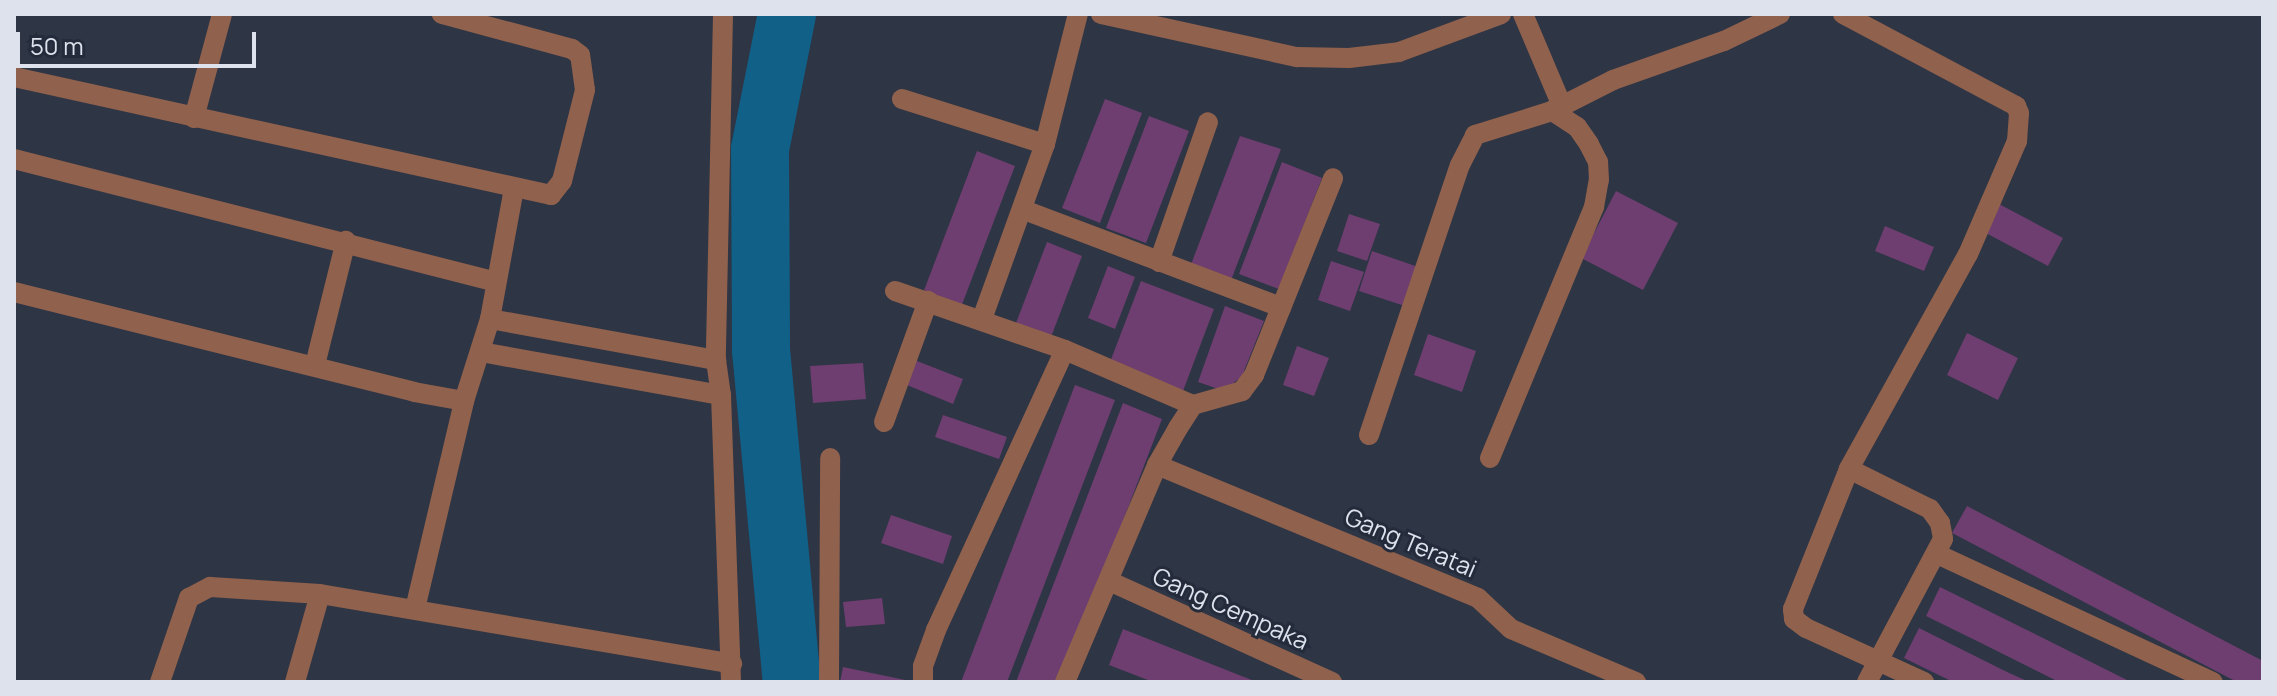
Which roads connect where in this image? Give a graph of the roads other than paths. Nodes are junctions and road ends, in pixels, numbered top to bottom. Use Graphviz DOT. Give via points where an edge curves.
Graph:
graph roads {
  1 [pos="222,14"];
  2 [pos="442,14"];
  3 [pos="723,14"];
  4 [pos="1078,14"];
  5 [pos="1101,14"];
  6 [pos="1501,14"];
  7 [pos="1523,14"];
  8 [pos="1780,14"];
  9 [pos="1843,14"];
  10 [pos="14,77"];
  11 [pos="902,99"];
  12 [pos="1557,109"];
  13 [pos="194,118"];
  14 [pos="1208,122"];
  15 [pos="1045,144"];
  16 [pos="14,159"];
  17 [pos="1333,178"];
  18 [pos="514,188"];
  19 [pos="1024,210"];
  20 [pos="346,241"];
  21 [pos="1159,262"];
  22 [pos="495,282"];
  23 [pos="895,291"];
  24 [pos="14,292"];
  25 [pos="928,301"];
  26 [pos="1281,307"];
  27 [pos="490,319"];
  28 [pos="982,319"];
  29 [pos="1065,350"];
  30 [pos="481,352"];
  31 [pos="716,360"];
  32 [pos="315,365"];
  33 [pos="721,395"];
  34 [pos="464,401"];
  35 [pos="1193,405"];
  36 [pos="884,422"];
  37 [pos="1369,435"];
  38 [pos="830,458"];
  39 [pos="1490,458"];
  40 [pos="1157,465"];
  41 [pos="1849,469"];
  42 [pos="1937,554"];
  43 [pos="1109,581"];
  44 [pos="320,594"];
  45 [pos="415,609"];
  46 [pos="1876,660"];
  47 [pos="732,673"];
  48 [pos="160,682"];
  49 [pos="295,682"];
  50 [pos="829,682"];
  51 [pos="923,682"];
  52 [pos="1065,682"];
  53 [pos="1332,682"];
  54 [pos="1636,682"];
  55 [pos="1867,682"];
  56 [pos="1924,682"];
  57 [pos="2213,682"];
  1 -- 13 [label="street"];
  2 -- 18 [label="street" via="580,55 585,90 562,181 551,195"];
  3 -- 31 [label="street"];
  4 -- 15 [label="street"];
  5 -- 6 [label="street" via="1297,57 1349,58 1399,52"];
  7 -- 12 [label="street"];
  8 -- 12 [label="street" via="1724,41 1613,80"];
  9 -- 41 [label="street" via="2016,106 2020,119 2017,141 1968,254"];
  10 -- 13 [label="street"];
  11 -- 15 [label="street"];
  12 -- 37 [label="street" via="1475,135 1466,150"];
  12 -- 39 [label="street" via="1577,127 1598,162 1594,207"];
  13 -- 18 [label="street"];
  14 -- 21 [label="street"];
  15 -- 19 [label="street"];
  16 -- 20 [label="street"];
  17 -- 26 [label="street"];
  18 -- 22 [label="street"];
  19 -- 21 [label="street"];
  19 -- 28 [label="street"];
  20 -- 22 [label="street"];
  20 -- 32 [label="street"];
  21 -- 26 [label="street"];
  22 -- 27 [label="street"];
  23 -- 25 [label="street"];
  24 -- 32 [label="street"];
  25 -- 28 [label="street"];
  25 -- 36 [label="street"];
  26 -- 35 [label="street" via="1254,375 1242,391"];
  27 -- 30 [label="street"];
  27 -- 31 [label="street"];
  28 -- 29 [label="street"];
  29 -- 35 [label="street"];
  29 -- 51 [label="street" via="936,630"];
  30 -- 33 [label="street"];
  30 -- 34 [label="street"];
  31 -- 33 [label="street"];
  32 -- 34 [label="street"];
  33 -- 47 [label="street"];
  34 -- 45 [label="street"];
  35 -- 40 [label="street"];
  38 -- 50 [label="street"];
  40 -- 43 [label="street"];
  40 -- 54 [label="street, Gang Teratai" via="1478,598 1511,629"];
  41 -- 42 [label="street" via="1930,509 1943,539"];
  41 -- 46 [label="street" via="1793,609 1794,619"];
  42 -- 46 [label="street"];
  42 -- 57 [label="street"];
  43 -- 52 [label="street"];
  43 -- 53 [label="street, Gang Cempaka"];
  44 -- 45 [label="street"];
  44 -- 48 [label="street" via="210,587 197,591 189,598"];
  44 -- 49 [label="street"];
  45 -- 47 [label="street"];
  46 -- 55 [label="street"];
  46 -- 56 [label="street"];
}
